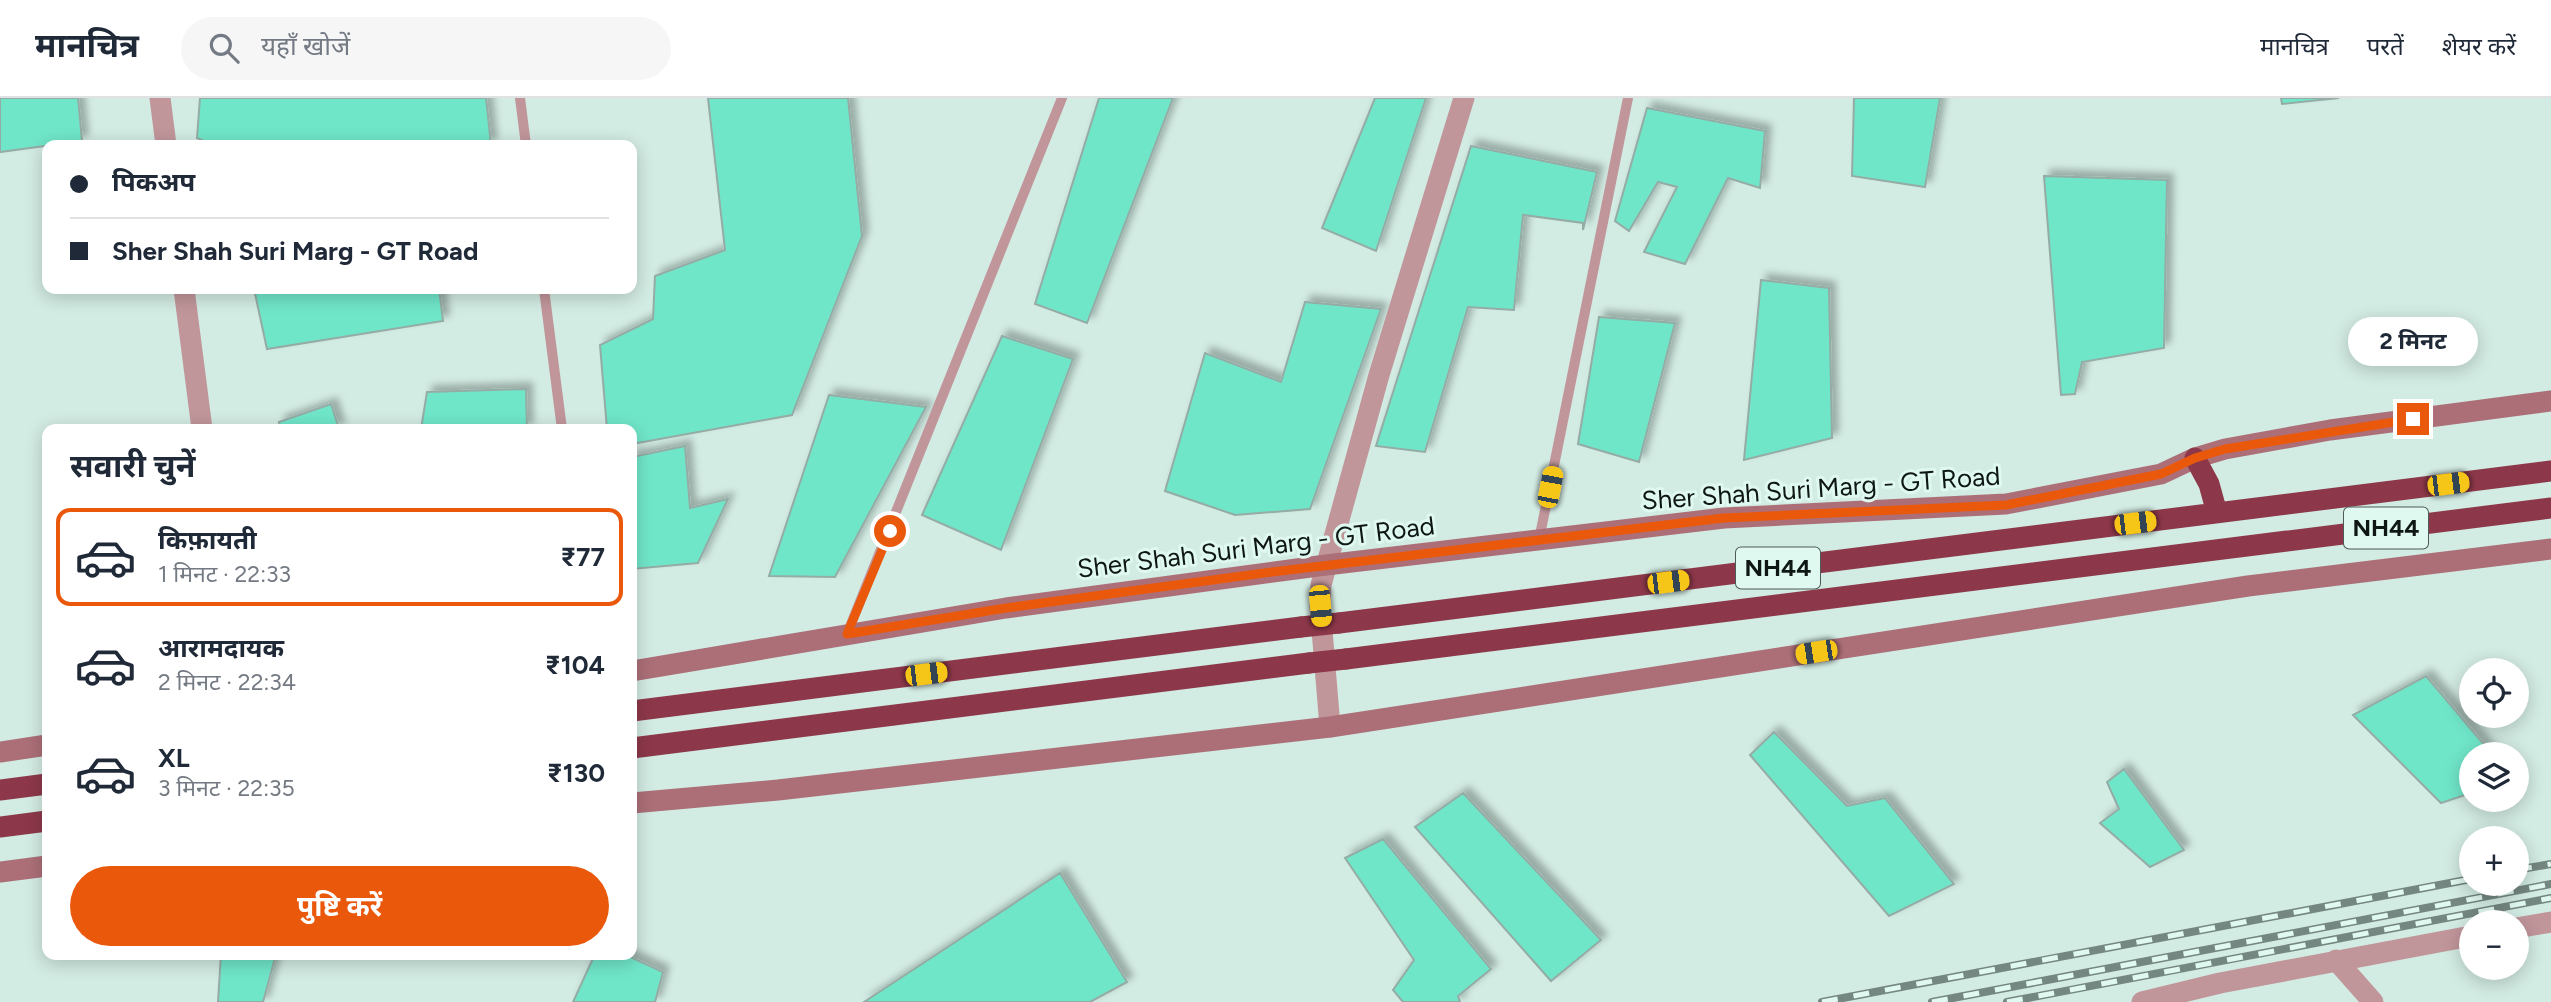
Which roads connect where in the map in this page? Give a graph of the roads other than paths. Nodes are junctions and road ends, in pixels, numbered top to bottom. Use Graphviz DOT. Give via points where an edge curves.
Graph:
graph roads {
  1 [pos="160,98"];
  2 [pos="520,98"];
  3 [pos="1062,98"];
  4 [pos="1464,98"];
  5 [pos="1628,98"];
  6 [pos="165,140"];
  7 [pos="525,140"];
  8 [pos="185,294"];
  9 [pos="545,294"];
  10 [pos="2551,401"];
  11 [pos="201,424"];
  12 [pos="561,424"];
  13 [pos="2195,458"];
  14 [pos="2551,471"];
  15 [pos="2551,508"];
  16 [pos="2217,513"];
  17 [pos="1539,540"];
  18 [pos="2551,549"];
  19 [pos="1326,565"];
  20 [pos="847,634"];
  21 [pos="637,670"];
  22 [pos="637,710"];
  23 [pos="1330,727"];
  24 [pos="42,746"];
  25 [pos="637,747"];
  26 [pos="0,752"];
  27 [pos="42,786"];
  28 [pos="0,790"];
  29 [pos="637,803"];
  30 [pos="42,822"];
  31 [pos="0,827"];
  32 [pos="42,867"];
  33 [pos="0,872"];
  34 [pos="2551,922"];
  35 [pos="2529,926"];
  36 [pos="2459,938"];
  37 [pos="2336,960"];
  38 [pos="2156,1001"];
  39 [pos="2374,1002"];
  1 -- 6 [label="street"];
  2 -- 7 [label="lane"];
  3 -- 20 [label="lane"];
  4 -- 19 [label="street"];
  5 -- 17 [label="lane"];
  8 -- 11 [label="street"];
  9 -- 12 [label="lane"];
  10 -- 13 [label="street, Sher Shah Suri Marg - GT Road" via="2330,430"];
  13 -- 16 [label="highway"];
  13 -- 17 [label="street, Sher Shah Suri Marg - GT Road" via="2161,474 2006,505 1724,518"];
  14 -- 16 [label="highway, NH44"];
  15 -- 25 [label="highway, NH44, bridge"];
  16 -- 22 [label="highway, NH44, bridge"];
  17 -- 19 [label="street, Sher Shah Suri Marg - GT Road"];
  18 -- 23 [label="street" via="2248,586"];
  19 -- 20 [label="street, Sher Shah Suri Marg - GT Road"];
  19 -- 23 [label="street" via="1320,606"];
  20 -- 21 [label="street, Sher Shah Suri Marg - GT Road"];
  23 -- 29 [label="street"];
  24 -- 26 [label="street"];
  27 -- 28 [label="highway"];
  30 -- 31 [label="highway"];
  32 -- 33 [label="street"];
  34 -- 35 [label="street"];
  36 -- 37 [label="street"];
  37 -- 38 [label="street"];
  37 -- 39 [label="street"];
}
